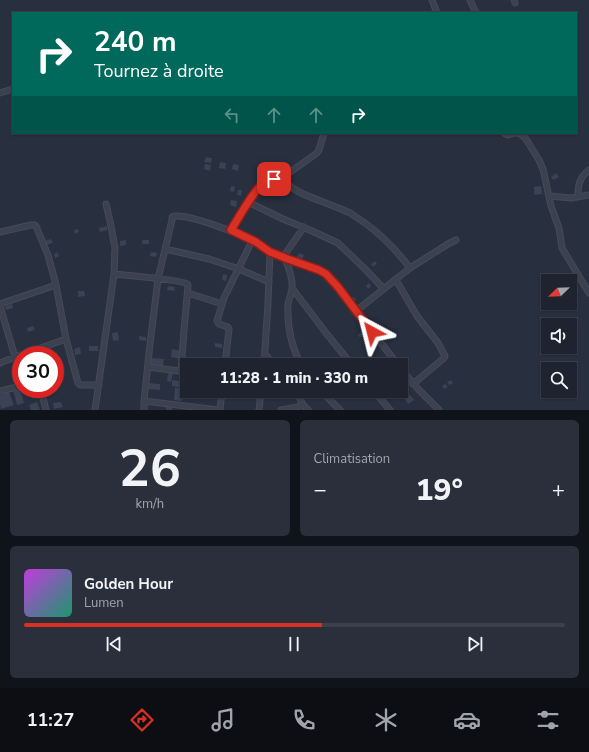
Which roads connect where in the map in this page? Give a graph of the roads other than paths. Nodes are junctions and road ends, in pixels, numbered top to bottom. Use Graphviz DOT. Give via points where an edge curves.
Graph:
graph roads {
  1 [pos="432,0"];
  2 [pos="470,0"];
  3 [pos="437,12"];
  4 [pos="476,12"];
  5 [pos="12,89"];
  6 [pos="0,94"];
  7 [pos="324,134"];
  8 [pos="520,134"];
  9 [pos="589,170"];
  10 [pos="279,180"];
  11 [pos="589,195"];
  12 [pos="549,196"];
  13 [pos="578,197"];
  14 [pos="248,202"];
  15 [pos="106,204"];
  16 [pos="304,227"];
  17 [pos="231,230"];
  18 [pos="0,232"];
  19 [pos="456,240"];
  20 [pos="252,241"];
  21 [pos="165,249"];
  22 [pos="270,252"];
  23 [pos="284,258"];
  24 [pos="410,268"];
  25 [pos="239,269"];
  26 [pos="114,274"];
  27 [pos="158,279"];
  28 [pos="396,280"];
  29 [pos="269,282"];
  30 [pos="56,285"];
  31 [pos="292,288"];
  32 [pos="384,289"];
  33 [pos="188,293"];
  34 [pos="589,293"];
  35 [pos="222,304"];
  36 [pos="0,305"];
  37 [pos="356,311"];
  38 [pos="66,339"];
  39 [pos="50,346"];
  40 [pos="12,347"];
  41 [pos="266,354"];
  42 [pos="12,358"];
  43 [pos="185,358"];
  44 [pos="226,358"];
  45 [pos="265,358"];
  46 [pos="269,358"];
  47 [pos="298,358"];
  48 [pos="346,358"];
  49 [pos="393,358"];
  50 [pos="0,363"];
  51 [pos="148,367"];
  52 [pos="180,371"];
  53 [pos="408,378"];
  54 [pos="413,384"];
  55 [pos="99,385"];
  56 [pos="12,388"];
  57 [pos="0,391"];
  58 [pos="43,398"];
  59 [pos="221,398"];
  60 [pos="260,398"];
  61 [pos="301,398"];
  62 [pos="328,398"];
  63 [pos="380,398"];
  64 [pos="144,400"];
  65 [pos="303,405"];
  66 [pos="46,410"];
  67 [pos="95,410"];
  68 [pos="144,410"];
  69 [pos="219,410"];
  70 [pos="259,410"];
  71 [pos="281,410"];
  72 [pos="308,410"];
  73 [pos="340,410"];
  74 [pos="390,410"];
  75 [pos="439,410"];
  1 -- 3 [label="street"];
  2 -- 4 [label="street"];
  5 -- 6 [label="street"];
  7 -- 10 [label="street" via="319,150"];
  8 -- 12 [label="street" via="539,160"];
  9 -- 13 [label="street" via="580,181"];
  10 -- 14 [label="street" via="267,180"];
  10 -- 24 [label="street" via="299,192 359,219 378,232"];
  11 -- 13 [label="street"];
  12 -- 13 [label="street"];
  12 -- 34 [label="street" via="562,248"];
  14 -- 16 [label="street"];
  14 -- 17 [label="street"];
  15 -- 26 [label="street" via="114,242"];
  16 -- 23 [label="street"];
  16 -- 32 [label="street" via="338,243"];
  17 -- 20 [label="street"];
  17 -- 21 [label="street" via="175,216 172,217"];
  18 -- 30 [label="street" via="36,226 48,255"];
  19 -- 24 [label="street"];
  20 -- 22 [label="street"];
  20 -- 25 [label="street"];
  21 -- 25 [label="street"];
  21 -- 27 [label="street"];
  22 -- 23 [label="street"];
  22 -- 29 [label="street"];
  23 -- 31 [label="street" via="291,276"];
  23 -- 37 [label="street" via="326,274"];
  24 -- 28 [label="street"];
  25 -- 29 [label="street"];
  25 -- 35 [label="street"];
  26 -- 27 [label="street"];
  26 -- 55 [label="street"];
  27 -- 33 [label="street" via="186,283"];
  27 -- 51 [label="street"];
  28 -- 32 [label="street"];
  28 -- 54 [label="street" via="445,356"];
  29 -- 41 [label="street"];
  30 -- 36 [label="street"];
  30 -- 38 [label="street"];
  31 -- 47 [label="street" via="288,303 289,326"];
  31 -- 48 [label="street"];
  32 -- 37 [label="street"];
  33 -- 35 [label="street"];
  33 -- 43 [label="street"];
  35 -- 44 [label="street" via="217,321 229,329"];
  36 -- 40 [label="street"];
  37 -- 49 [label="street"];
  38 -- 39 [label="street"];
  38 -- 55 [label="street" via="79,384"];
  41 -- 45 [label="street"];
  41 -- 46 [label="street"];
  42 -- 50 [label="street"];
  51 -- 52 [label="street"];
  51 -- 64 [label="street"];
  53 -- 54 [label="street"];
  54 -- 75 [label="street"];
  55 -- 67 [label="street"];
  56 -- 57 [label="street"];
  58 -- 66 [label="street"];
  59 -- 69 [label="street"];
  60 -- 70 [label="street"];
  61 -- 65 [label="street"];
  62 -- 73 [label="street"];
  63 -- 74 [label="street"];
  64 -- 68 [label="street"];
  64 -- 69 [label="street"];
  65 -- 71 [label="street"];
  65 -- 72 [label="street"];
}
